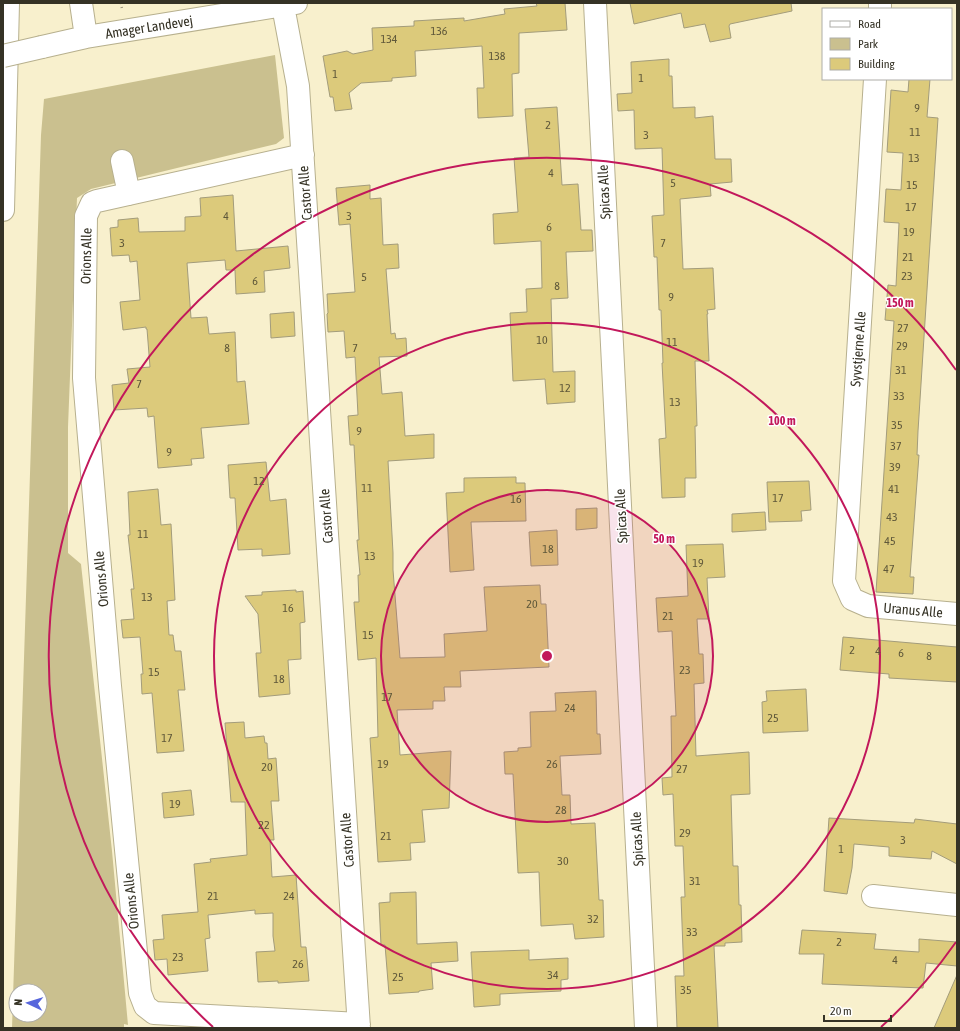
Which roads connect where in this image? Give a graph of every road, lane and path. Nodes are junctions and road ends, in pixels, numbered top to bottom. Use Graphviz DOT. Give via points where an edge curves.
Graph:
graph roads {
  1 [pos="8,3"];
  2 [pos="81,3"];
  3 [pos="595,3"];
  4 [pos="290,4"];
  5 [pos="86,37"];
  6 [pos="3,56"];
  7 [pos="875,80"];
  8 [pos="303,155"];
  9 [pos="122,161"];
  10 [pos="128,194"];
  11 [pos="3,210"];
  12 [pos="868,606"];
  13 [pos="957,614"];
  14 [pos="873,896"];
  15 [pos="957,906"];
  16 [pos="359,1026"];
  17 [pos="646,1028"];
  1 -- 11 [label="main road"];
  2 -- 5 [label="main road"];
  3 -- 17 [label="main road, Spicas Alle"];
  4 -- 5 [label="main road, Amager Landevej"];
  4 -- 8 [label="main road, Castor Alle"];
  5 -- 6 [label="main road, Amager Landevej, bridge"];
  7 -- 12 [label="main road, Syvstjerne Alle" via="844,582 852,599"];
  8 -- 10 [label="main road, Orions Alle"];
  8 -- 16 [label="main road, Castor Alle"];
  9 -- 10 [label="main road"];
  10 -- 16 [label="main road, Orions Alle" via="92,203 86,216 84,378 110,686 140,993 145,1006 154,1013"];
  12 -- 13 [label="main road, Uranus Alle"];
  14 -- 15 [label="main road"];
}
